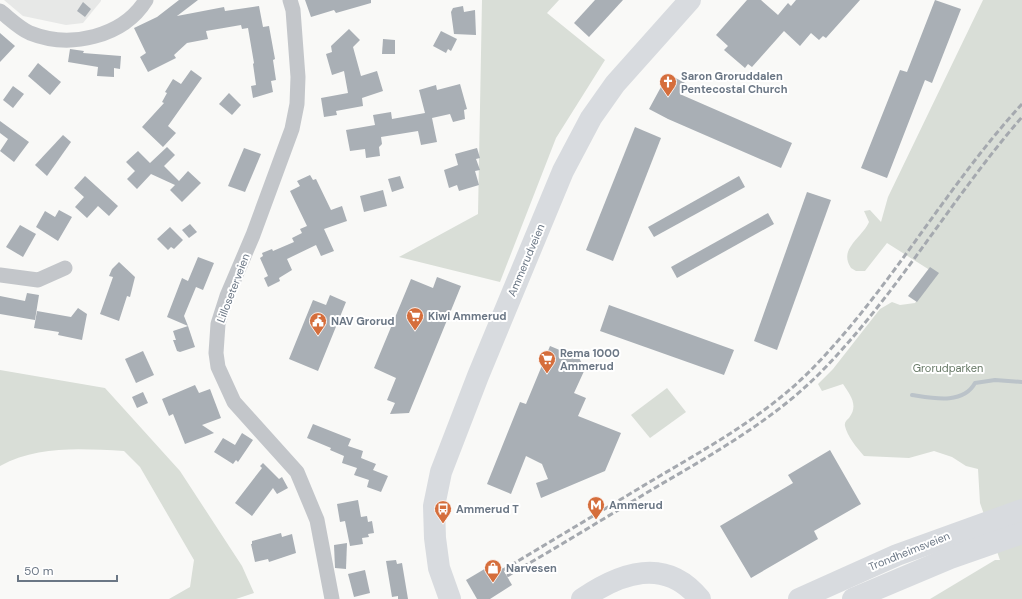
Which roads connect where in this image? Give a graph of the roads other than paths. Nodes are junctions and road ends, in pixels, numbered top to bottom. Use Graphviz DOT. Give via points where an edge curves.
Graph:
graph roads {
  1 [pos="146,0"];
  2 [pos="290,0"];
  3 [pos="690,0"];
  4 [pos="0,11"];
  5 [pos="65,268"];
  6 [pos="0,275"];
  7 [pos="1022,510"];
  8 [pos="1022,533"];
  9 [pos="332,599"];
  10 [pos="450,599"];
  11 [pos="582,599"];
  12 [pos="700,599"];
  13 [pos="799,599"];
  14 [pos="853,599"];
  1 -- 4 [label="street" via="141,8 121,25 99,35 74,40 58,40 29,32"];
  2 -- 9 [label="street, Lilloseterveien" via="298,77 297,104 292,129 253,236 227,296 218,324 216,352 218,367 234,402 297,472 317,520"];
  3 -- 10 [label="main road, Ammerudveien" via="615,84 583,132 563,172 454,435 437,490 434,522 439,568"];
  5 -- 6 [label="street" via="38,280"];
  7 -- 13 [label="main road, Trondheimsveien" via="876,564"];
  8 -- 14 [label="main road, Trondheimsveien" via="950,558"];
  11 -- 12 [label="main road" via="604,584 625,575 659,573 678,580 694,591"];
}
